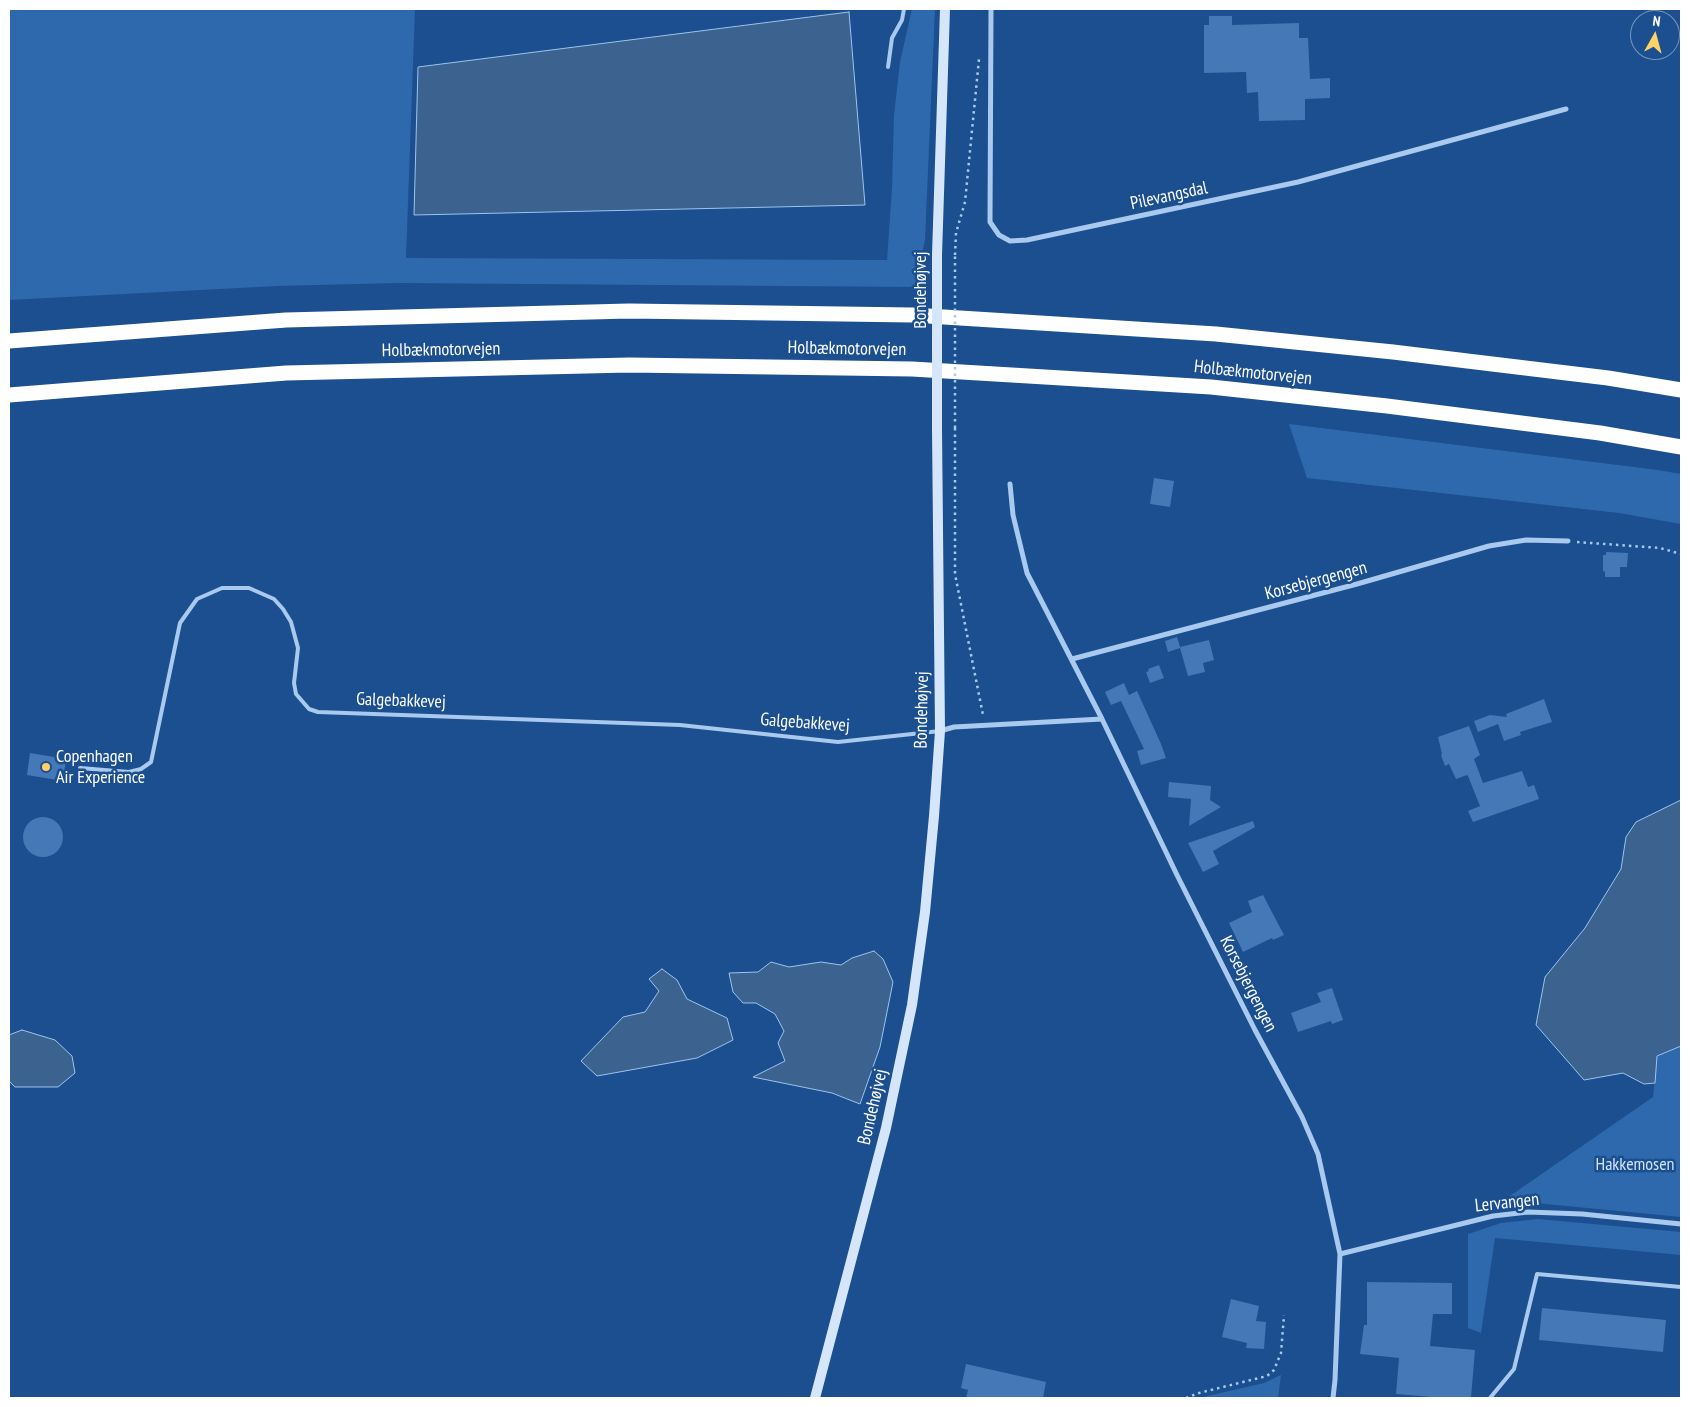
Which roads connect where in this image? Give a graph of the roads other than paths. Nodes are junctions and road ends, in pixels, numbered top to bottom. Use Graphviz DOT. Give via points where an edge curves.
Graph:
graph roads {
  1 [pos="904,9"];
  2 [pos="945,9"];
  3 [pos="991,9"];
  4 [pos="888,67"];
  5 [pos="1566,109"];
  6 [pos="9,341"];
  7 [pos="1681,390"];
  8 [pos="9,395"];
  9 [pos="1681,447"];
  10 [pos="1010,484"];
  11 [pos="1568,541"];
  12 [pos="1072,659"];
  13 [pos="1102,719"];
  14 [pos="940,731"];
  15 [pos="80,768"];
  16 [pos="1681,1224"];
  17 [pos="1340,1254"];
  18 [pos="1681,1288"];
  19 [pos="815,1398"];
  20 [pos="1333,1398"];
  21 [pos="1490,1398"];
  1 -- 4 [label="lane" via="892,38"];
  2 -- 14 [label="street, Bondehøjvej, bridge" via="937,255"];
  3 -- 5 [label="street, Pilevangsdal" via="990,222 999,235 1010,241 1298,182"];
  6 -- 7 [label="highway, Holbækmotorvejen" via="286,320 629,311 912,315 1236,336 1520,367"];
  8 -- 9 [label="highway, Holbækmotorvejen" via="286,373 629,365 912,368 1211,387 1581,430"];
  10 -- 12 [label="street, Korsebjergengen" via="1013,515 1027,572"];
  11 -- 12 [label="street, Korsebjergengen" via="1526,540 1489,546"];
  12 -- 13 [label="street, Korsebjergengen"];
  13 -- 14 [label="street" via="954,727"];
  13 -- 17 [label="street, Korsebjergengen" via="1152,827 1302,1117 1318,1154"];
  14 -- 15 [label="lane, Galgebakkevej" via="838,742 680,725 318,712 309,709 296,694 298,648 291,622 283,610 274,599 249,588 222,588 197,599 180,623 151,762 142,769 129,772"];
  14 -- 19 [label="street, Bondehøjvej" via="925,912 912,1005 886,1128"];
  16 -- 17 [label="street, Lervangen" via="1528,1212 1493,1216"];
  17 -- 20 [label="street"];
  18 -- 21 [label="lane" via="1537,1274 1514,1369"];
}
